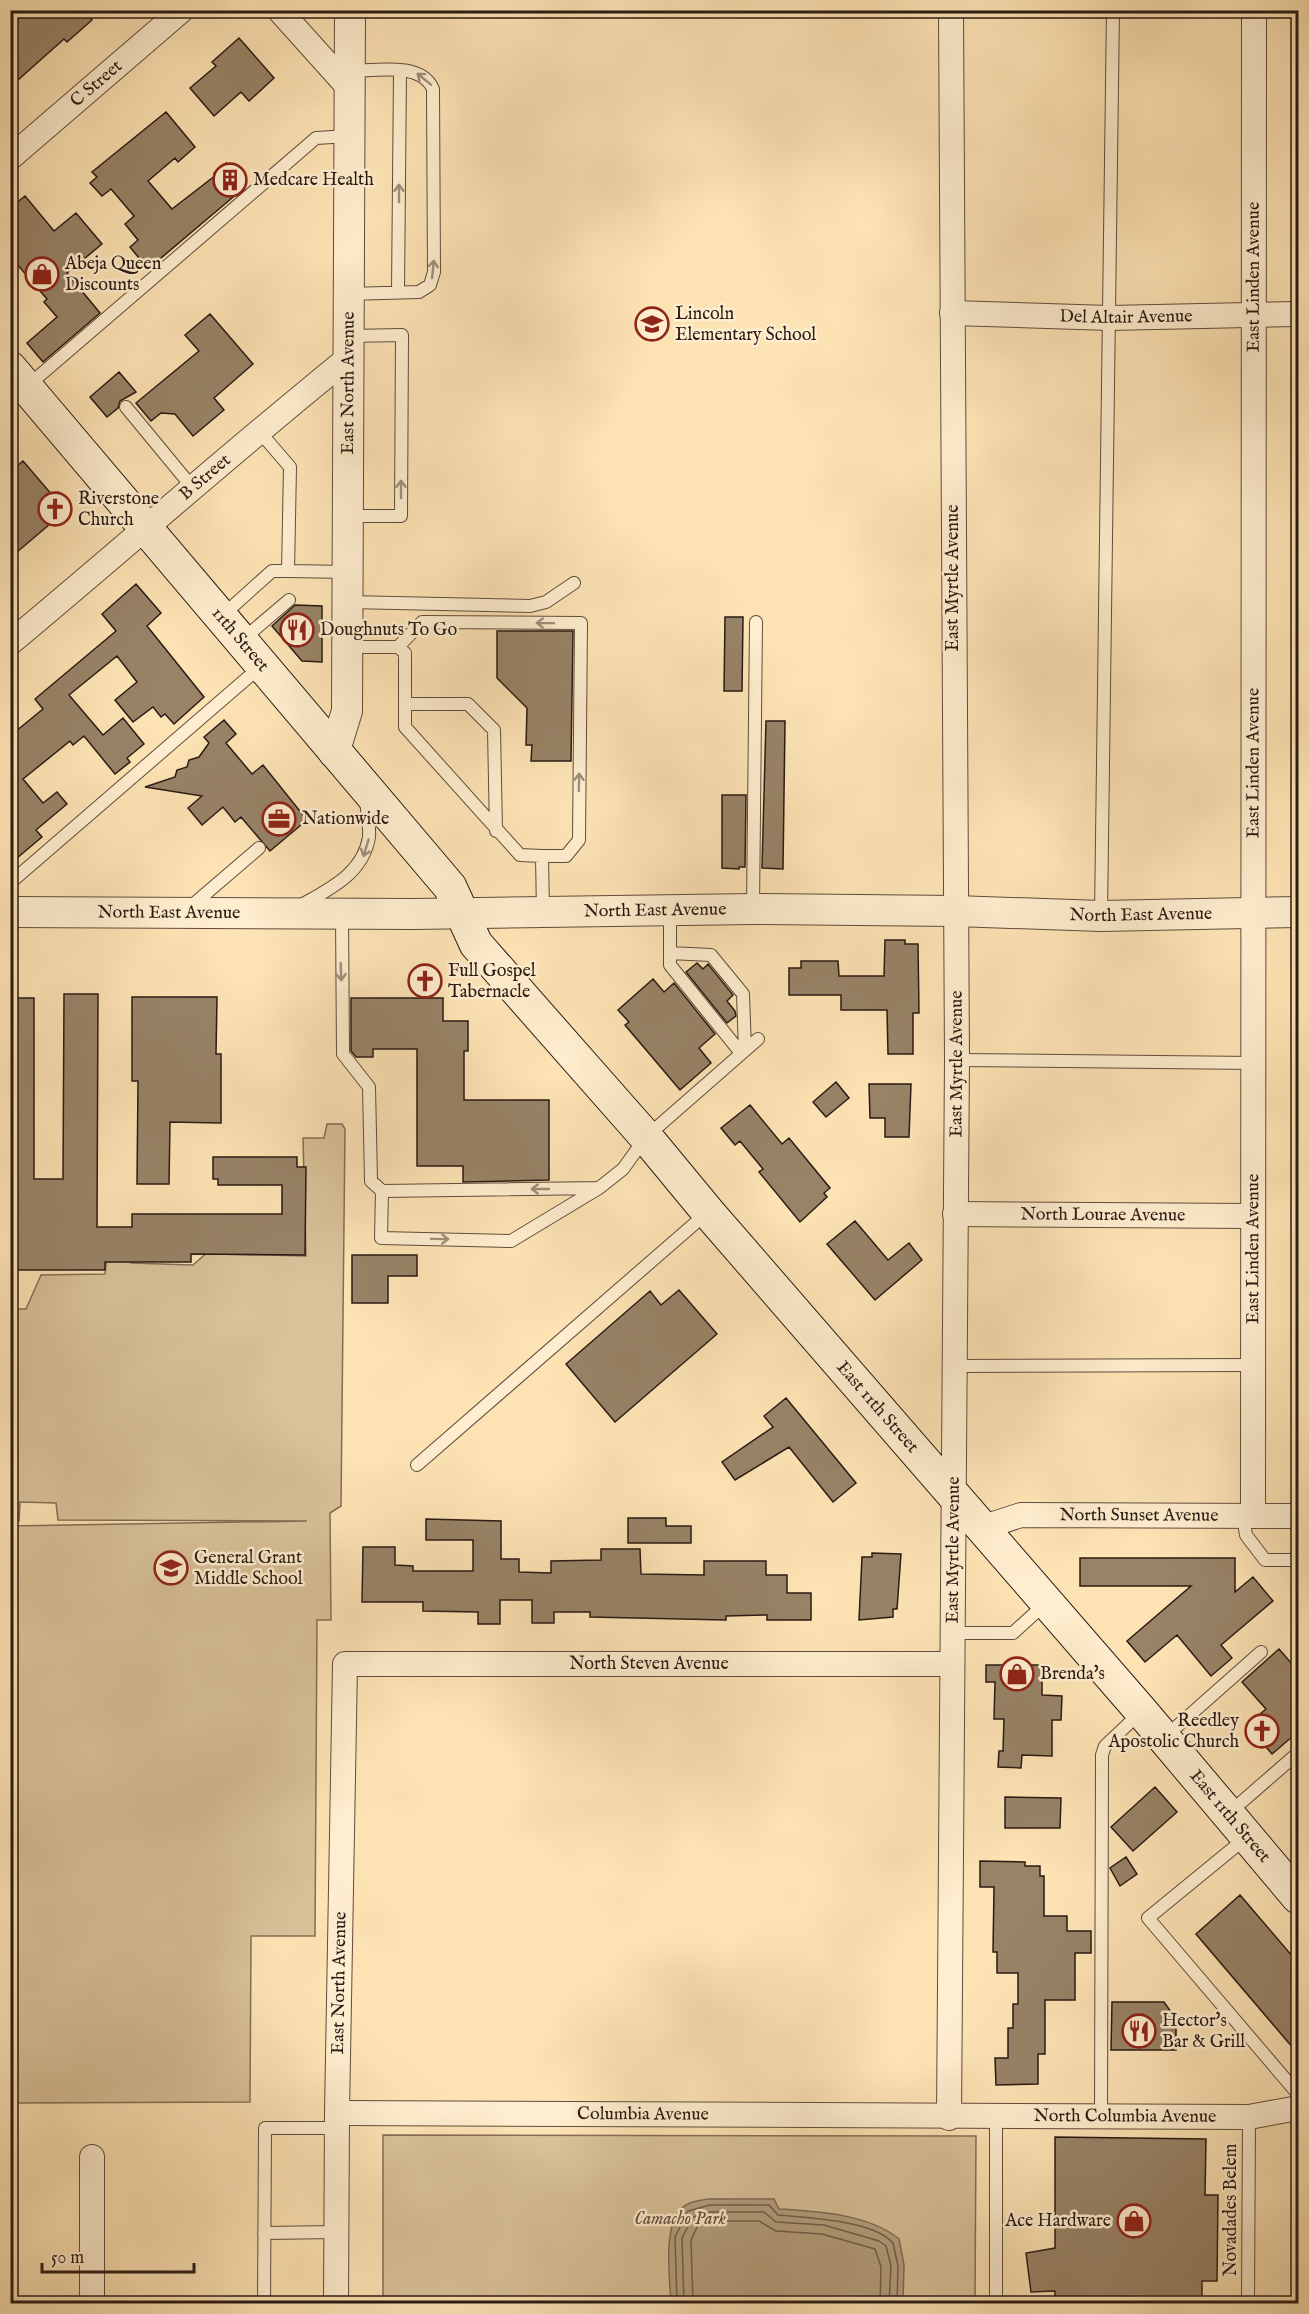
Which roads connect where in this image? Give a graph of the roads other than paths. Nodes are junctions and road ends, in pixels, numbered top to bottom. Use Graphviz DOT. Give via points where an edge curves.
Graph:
graph roads {
  1 [pos="182,10"];
  2 [pos="279,10"];
  3 [pos="350,10"];
  4 [pos="951,10"];
  5 [pos="1113,10"];
  6 [pos="1254,10"];
  7 [pos="400,71"];
  8 [pos="350,80"];
  9 [pos="349,136"];
  10 [pos="10,158"];
  11 [pos="398,293"];
  12 [pos="348,294"];
  13 [pos="952,313"];
  14 [pos="1253,314"];
  15 [pos="1299,314"];
  16 [pos="1109,318"];
  17 [pos="348,347"];
  18 [pos="16,386"];
  19 [pos="126,407"];
  20 [pos="259,431"];
  21 [pos="192,487"];
  22 [pos="349,516"];
  23 [pos="144,528"];
  24 [pos="288,571"];
  25 [pos="349,572"];
  26 [pos="574,583"];
  27 [pos="289,600"];
  28 [pos="349,602"];
  29 [pos="756,622"];
  30 [pos="230,630"];
  31 [pos="10,643"];
  32 [pos="349,647"];
  33 [pos="398,647"];
  34 [pos="261,666"];
  35 [pos="405,704"];
  36 [pos="334,753"];
  37 [pos="365,790"];
  38 [pos="496,831"];
  39 [pos="259,848"];
  40 [pos="543,856"];
  41 [pos="10,883"];
  42 [pos="753,909"];
  43 [pos="670,911"];
  44 [pos="955,911"];
  45 [pos="10,912"];
  46 [pos="1254,912"];
  47 [pos="1299,912"];
  48 [pos="183,913"];
  49 [pos="286,913"];
  50 [pos="462,913"];
  51 [pos="543,913"];
  52 [pos="342,914"];
  53 [pos="1101,916"];
  54 [pos="670,953"];
  55 [pos="758,1039"];
  56 [pos="743,1051"];
  57 [pos="957,1060"];
  58 [pos="1254,1064"];
  59 [pos="646,1137"];
  60 [pos="599,1188"];
  61 [pos="382,1191"];
  62 [pos="708,1212"];
  63 [pos="955,1214"];
  64 [pos="1253,1216"];
  65 [pos="956,1365"];
  66 [pos="1253,1365"];
  67 [pos="417,1465"];
  68 [pos="952,1495"];
  69 [pos="1248,1516"];
  70 [pos="1299,1516"];
  71 [pos="981,1528"];
  72 [pos="1299,1560"];
  73 [pos="1047,1602"];
  74 [pos="951,1633"];
  75 [pos="1261,1652"];
  76 [pos="345,1664"];
  77 [pos="951,1664"];
  78 [pos="1142,1712"];
  79 [pos="1164,1738"];
  80 [pos="1299,1753"];
  81 [pos="1238,1825"];
  82 [pos="1299,1897"];
  83 [pos="1299,2094"];
  84 [pos="1299,2108"];
  85 [pos="996,2117"];
  86 [pos="1101,2117"];
  87 [pos="1249,2117"];
  88 [pos="949,2118"];
  89 [pos="337,2121"];
  90 [pos="92,2157"];
  91 [pos="336,2232"];
  92 [pos="264,2233"];
  93 [pos="92,2304"];
  94 [pos="264,2304"];
  95 [pos="336,2304"];
  96 [pos="996,2304"];
  97 [pos="1248,2304"];
  1 -- 10 [label="street, C Street"];
  2 -- 8 [label="street"];
  3 -- 8 [label="street, East North Avenue"];
  4 -- 13 [label="street, East Myrtle Avenue"];
  5 -- 16 [label="lane"];
  6 -- 14 [label="street, East Linden Avenue"];
  7 -- 8 [label="lane"];
  11 -- 7 [label="lane, one-way"];
  11 -- 7 [label="lane, one-way" via="425,289 434,273 434,94 431,83 422,75"];
  8 -- 9 [label="street, East North Avenue"];
  9 -- 12 [label="street, East North Avenue"];
  9 -- 18 [label="lane" via="316,138"];
  11 -- 12 [label="lane"];
  12 -- 17 [label="street, East North Avenue"];
  13 -- 16 [label="street, Del Altair Avenue"];
  13 -- 44 [label="street, East Myrtle Avenue"];
  14 -- 15 [label="street, Del Altair Avenue"];
  14 -- 16 [label="street, Del Altair Avenue"];
  14 -- 46 [label="street, East Linden Avenue"];
  16 -- 53 [label="lane"];
  17 -- 20 [label="street, B Street"];
  17 -- 22 [label="street, East North Avenue"];
  22 -- 17 [label="lane, one-way" via="401,516 402,335"];
  18 -- 23 [label="main road, 11th Street"];
  19 -- 21 [label="lane"];
  20 -- 21 [label="street, B Street"];
  20 -- 24 [label="lane" via="290,467"];
  21 -- 23 [label="street, B Street"];
  22 -- 25 [label="street, East North Avenue"];
  23 -- 30 [label="main road, 11th Street"];
  23 -- 31 [label="street, B Street"];
  24 -- 25 [label="lane"];
  24 -- 30 [label="lane" via="272,571"];
  25 -- 28 [label="street, East North Avenue"];
  26 -- 28 [label="lane" via="546,602 530,606"];
  27 -- 30 [label="lane"];
  28 -- 32 [label="street, East North Avenue"];
  29 -- 42 [label="lane"];
  30 -- 34 [label="main road, 11th Street"];
  32 -- 33 [label="lane"];
  32 -- 36 [label="street, East North Avenue" via="347,711"];
  33 -- 35 [label="lane" via="405,652"];
  40 -- 33 [label="lane, one-way" via="566,856 579,840 581,623 422,622"];
  34 -- 36 [label="main road, 11th Street"];
  34 -- 41 [label="lane"];
  35 -- 38 [label="lane" via="405,727"];
  35 -- 38 [label="lane" via="468,704 494,730"];
  36 -- 37 [label="main road, 11th Street"];
  37 -- 49 [label="lane, one-way" via="369,836 363,857 347,878"];
  37 -- 50 [label="main road, 11th Street" via="450,887"];
  38 -- 40 [label="lane" via="520,855"];
  39 -- 48 [label="lane"];
  40 -- 51 [label="lane"];
  42 -- 43 [label="street, North East Avenue"];
  42 -- 44 [label="street, North East Avenue"];
  43 -- 51 [label="street, North East Avenue"];
  43 -- 54 [label="lane"];
  44 -- 53 [label="street, North East Avenue"];
  44 -- 57 [label="street, East Myrtle Avenue"];
  45 -- 48 [label="street, North East Avenue"];
  46 -- 47 [label="street, North East Avenue"];
  46 -- 53 [label="street, North East Avenue"];
  46 -- 58 [label="street, East Linden Avenue"];
  48 -- 49 [label="street, North East Avenue"];
  49 -- 52 [label="street, North East Avenue"];
  50 -- 51 [label="street, North East Avenue"];
  50 -- 52 [label="street, North East Avenue"];
  50 -- 59 [label="main road, East 11th Street" via="476,944"];
  52 -- 61 [label="lane, one-way" via="343,1054 369,1087 371,1181"];
  54 -- 56 [label="lane" via="673,969"];
  54 -- 56 [label="lane" via="711,955 742,991"];
  55 -- 56 [label="lane"];
  56 -- 59 [label="lane"];
  57 -- 58 [label="lane"];
  57 -- 63 [label="street, East Myrtle Avenue"];
  58 -- 64 [label="street, East Linden Avenue"];
  59 -- 60 [label="lane" via="623,1169"];
  59 -- 62 [label="main road, East 11th Street"];
  60 -- 61 [label="lane, one-way"];
  61 -- 60 [label="lane, one-way" via="381,1238 511,1241"];
  62 -- 67 [label="lane"];
  62 -- 68 [label="main road, East 11th Street"];
  63 -- 64 [label="street, North Lourae Avenue"];
  63 -- 65 [label="street, East Myrtle Avenue"];
  64 -- 66 [label="street, East Linden Avenue"];
  65 -- 66 [label="lane"];
  65 -- 68 [label="street, East Myrtle Avenue"];
  66 -- 69 [label="street, East Linden Avenue"];
  68 -- 71 [label="main road, East 11th Street"];
  68 -- 74 [label="street, East Myrtle Avenue"];
  69 -- 70 [label="street, North Sunset Avenue"];
  69 -- 71 [label="street, North Sunset Avenue" via="1021,1515"];
  69 -- 72 [label="lane" via="1246,1535 1265,1560"];
  71 -- 73 [label="main road, East 11th Street"];
  73 -- 74 [label="lane" via="1012,1633"];
  73 -- 78 [label="main road, East 11th Street"];
  74 -- 77 [label="street, East Myrtle Avenue"];
  75 -- 79 [label="lane"];
  76 -- 77 [label="street, North Steven Avenue"];
  76 -- 89 [label="street, East North Avenue"];
  77 -- 88 [label="street, East Myrtle Avenue"];
  78 -- 79 [label="main road, East 11th Street"];
  78 -- 86 [label="lane" via="1105,1746 1102,1755"];
  79 -- 81 [label="main road, East 11th Street"];
  80 -- 81 [label="lane"];
  81 -- 82 [label="main road, East 11th Street"];
  81 -- 83 [label="lane" via="1148,1918"];
  84 -- 87 [label="street, North Columbia Avenue"];
  85 -- 86 [label="street, North Columbia Avenue"];
  85 -- 88 [label="street, North Columbia Avenue"];
  85 -- 96 [label="lane"];
  86 -- 87 [label="street, North Columbia Avenue"];
  87 -- 97 [label="lane, Novadades Belem"];
  88 -- 89 [label="street, Columbia Avenue"];
  89 -- 91 [label="street, East North Avenue"];
  89 -- 92 [label="lane" via="265,2128"];
  90 -- 93 [label="street"];
  91 -- 92 [label="lane"];
  91 -- 95 [label="street, East North Avenue"];
  92 -- 94 [label="lane"];
}
